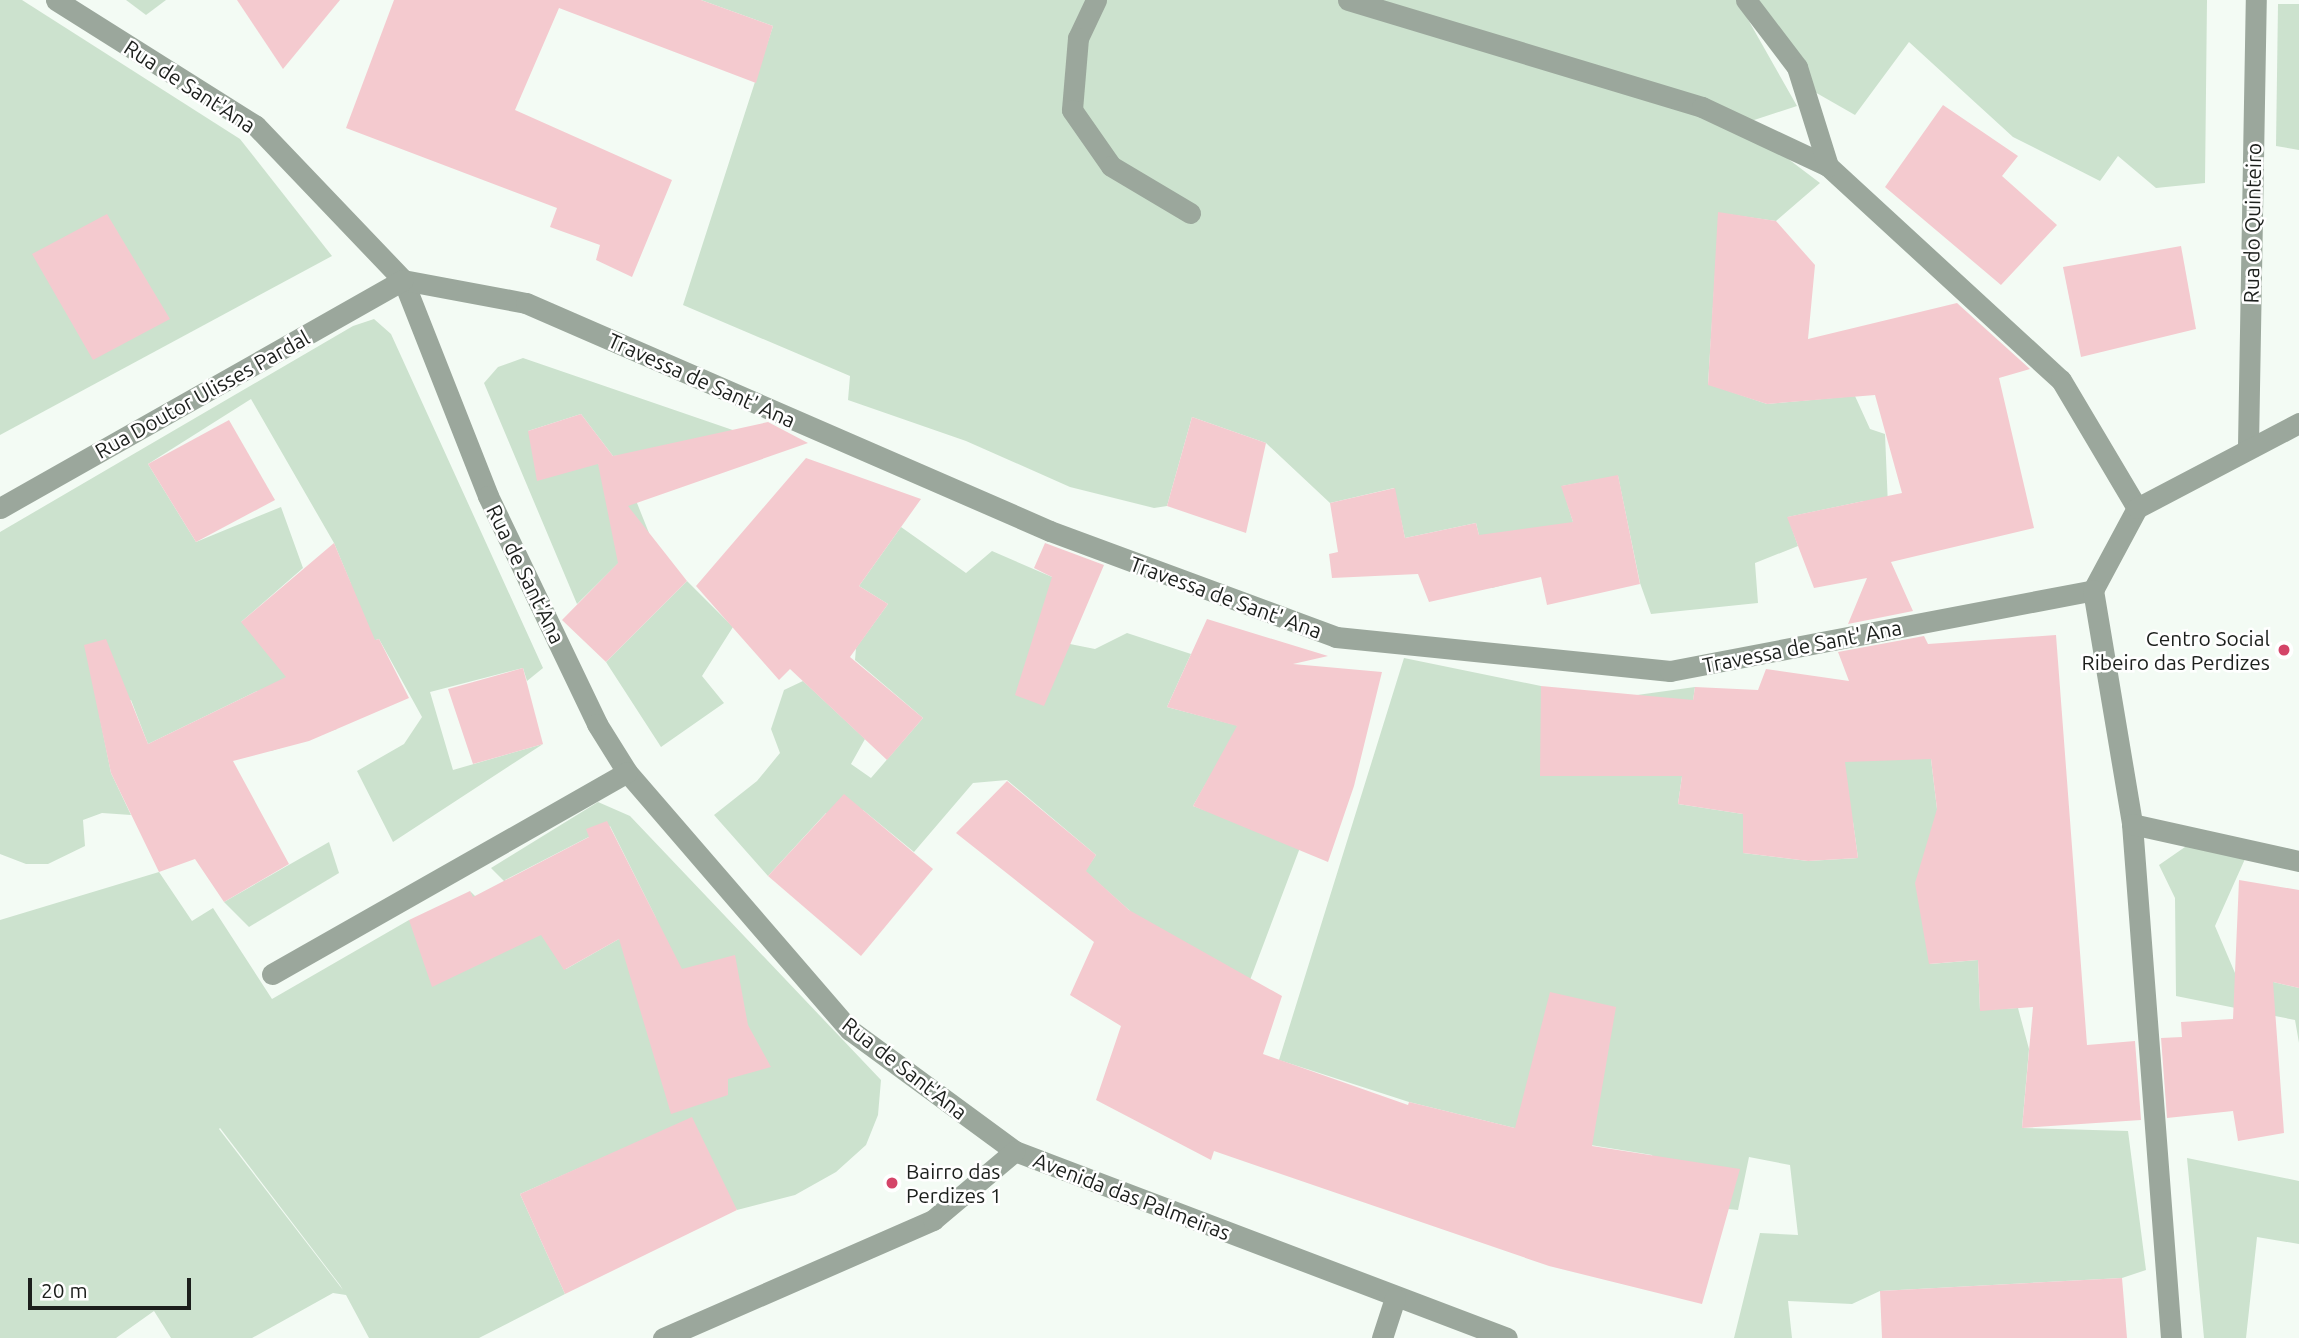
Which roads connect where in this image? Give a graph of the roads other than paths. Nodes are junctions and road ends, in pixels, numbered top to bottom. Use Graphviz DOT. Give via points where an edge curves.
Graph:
graph roads {
  1 [pos="56,0"];
  2 [pos="1096,0"];
  3 [pos="1348,0"];
  4 [pos="1746,0"];
  5 [pos="2256,0"];
  6 [pos="1828,166"];
  7 [pos="1190,213"];
  8 [pos="404,280"];
  9 [pos="2299,423"];
  10 [pos="2249,446"];
  11 [pos="0,508"];
  12 [pos="2137,508"];
  13 [pos="2093,590"];
  14 [pos="627,772"];
  15 [pos="2132,824"];
  16 [pos="2299,861"];
  17 [pos="272,974"];
  18 [pos="1015,1151"];
  19 [pos="1395,1298"];
  20 [pos="663,1338"];
  21 [pos="1382,1338"];
  22 [pos="1507,1338"];
  23 [pos="2171,1338"];
  1 -- 8 [label="street, Rua de Sant'Ana" via="256,127"];
  2 -- 7 [label="street" via="1078,38 1072,110 1111,166"];
  3 -- 6 [label="street" via="1702,107"];
  4 -- 6 [label="street" via="1797,67"];
  5 -- 10 [label="street, Rua do Quinteiro"];
  6 -- 12 [label="street" via="2061,380"];
  8 -- 11 [label="street, Rua Doutor Ulisses Pardal"];
  8 -- 13 [label="street, Travessa de Sant' Ana" via="526,303 1050,531 1336,637 1670,671"];
  8 -- 14 [label="street, Rua de Sant'Ana" via="488,496 597,724"];
  9 -- 10 [label="street"];
  10 -- 12 [label="street"];
  12 -- 13 [label="street"];
  13 -- 15 [label="street"];
  14 -- 17 [label="street"];
  14 -- 18 [label="street, Rua de Sant'Ana" via="850,1030"];
  15 -- 16 [label="street"];
  15 -- 23 [label="street"];
  18 -- 19 [label="street, Avenida das Palmeiras"];
  18 -- 20 [label="street, Avenida das Palmeiras" via="933,1220"];
  19 -- 21 [label="street"];
  19 -- 22 [label="street, Avenida das Palmeiras"];
}
